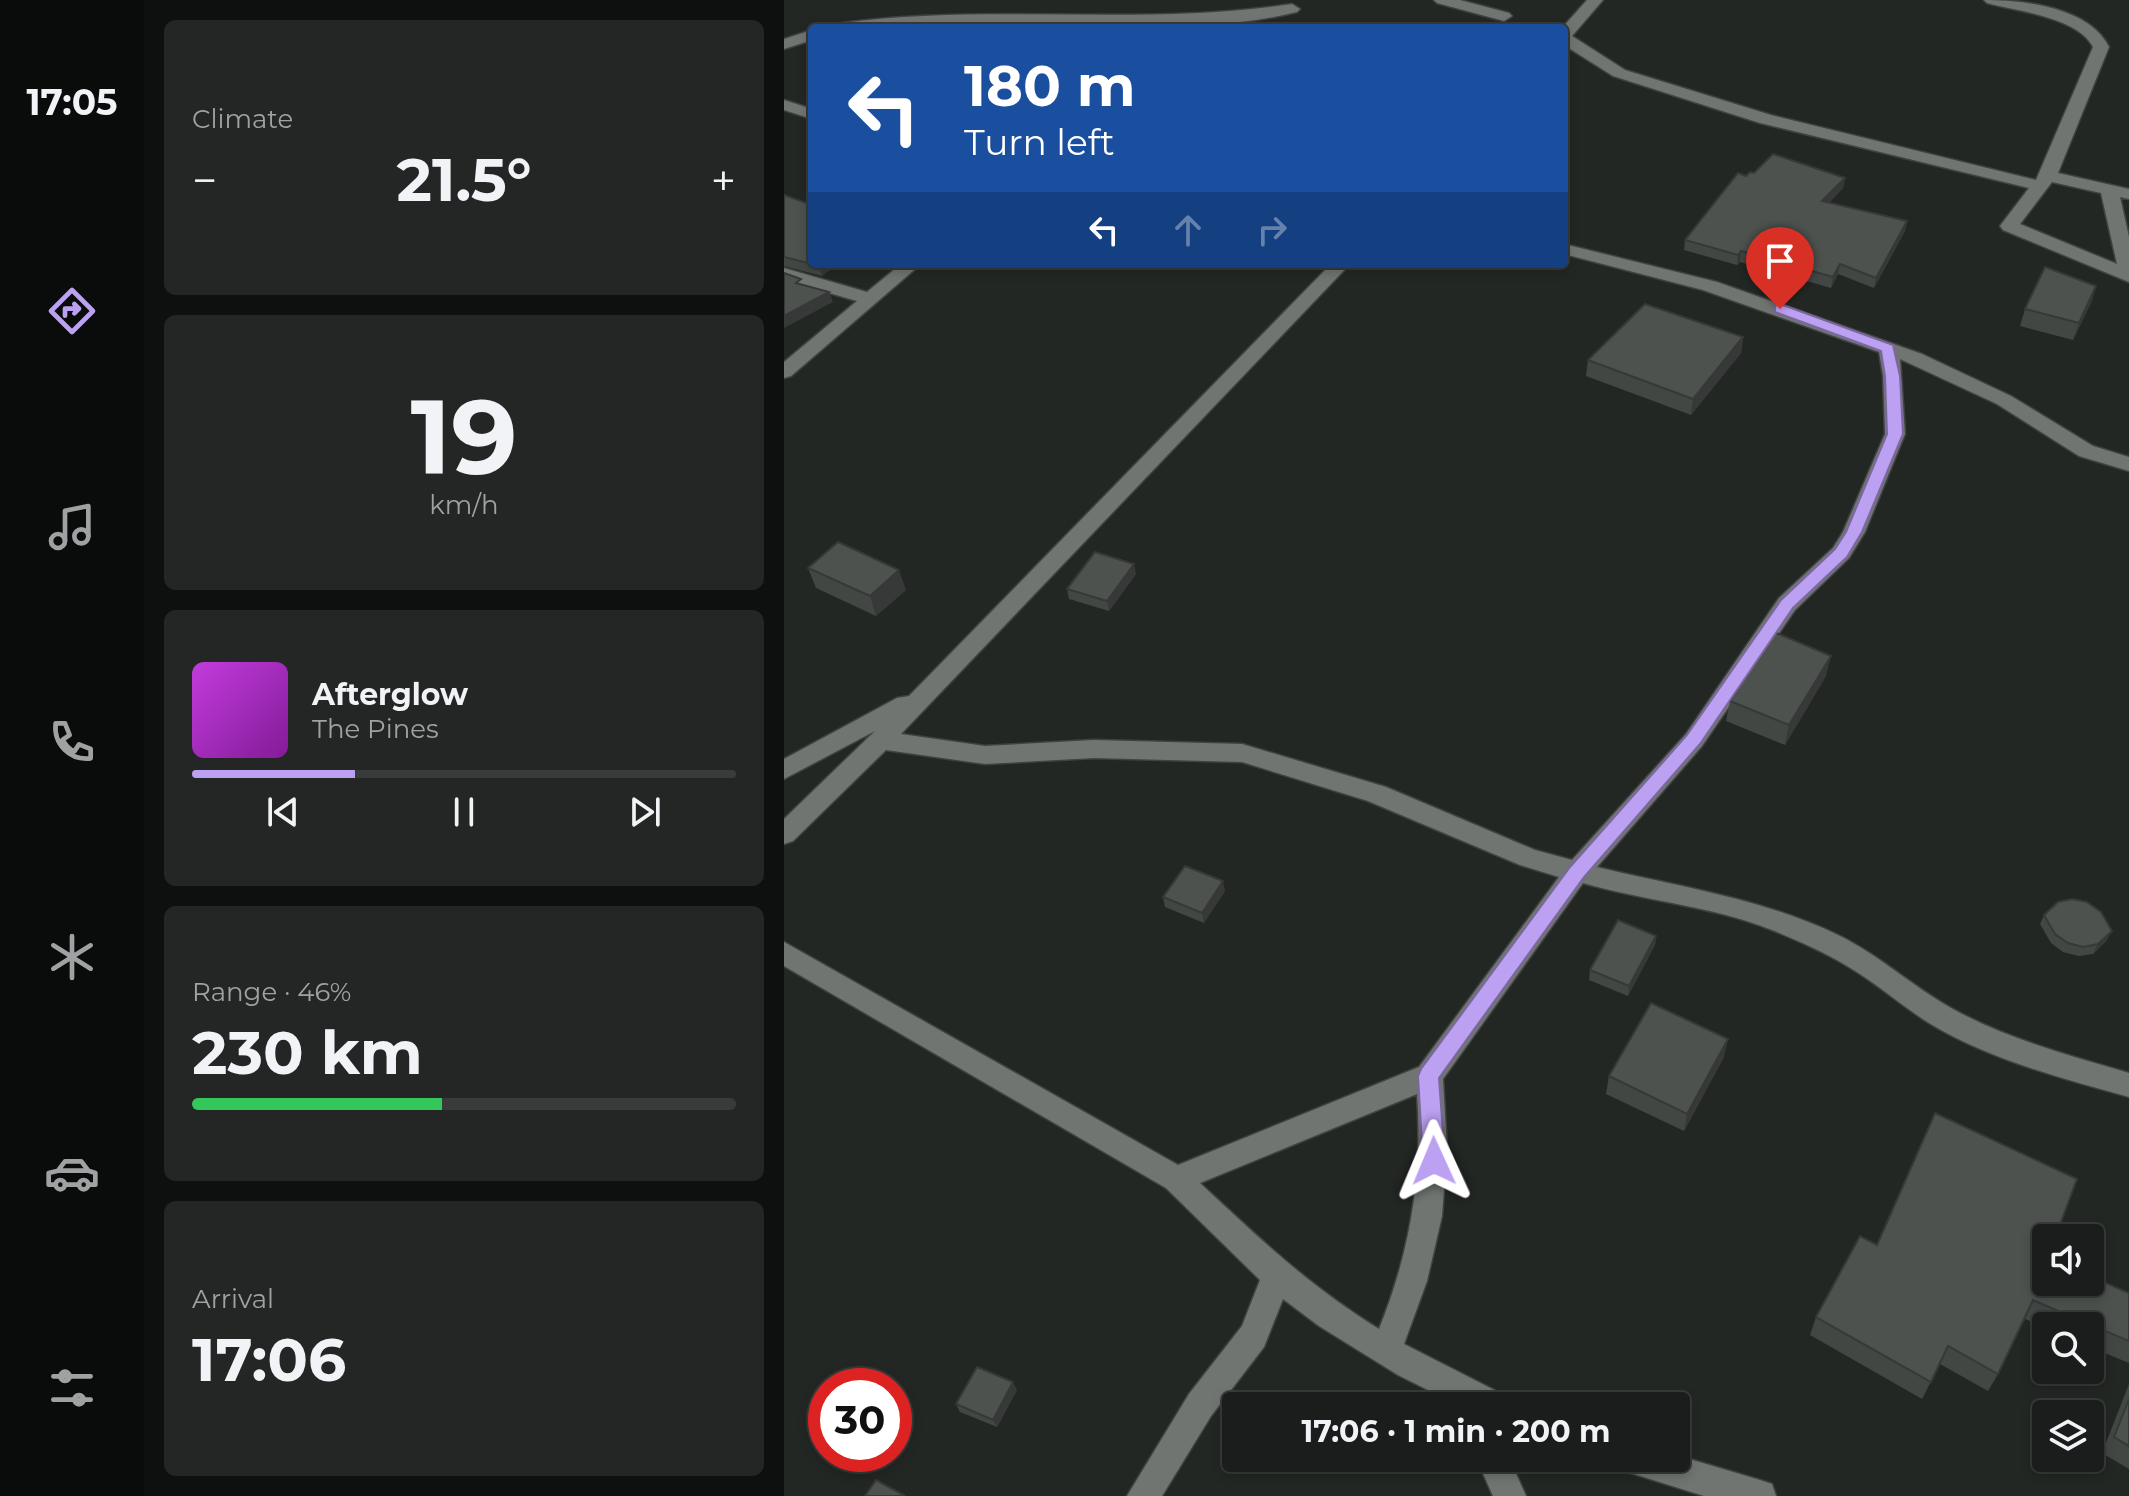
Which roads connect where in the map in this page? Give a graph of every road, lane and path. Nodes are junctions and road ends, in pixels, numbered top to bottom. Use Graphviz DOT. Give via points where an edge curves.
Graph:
graph roads {
  1 [pos="1442,0"];
  2 [pos="1595,0"];
  3 [pos="1992,0"];
  4 [pos="2070,1"];
  5 [pos="924,3"];
  6 [pos="1298,4"];
  7 [pos="1504,16"];
  8 [pos="982,17"];
  9 [pos="1051,18"];
  10 [pos="2058,18"];
  11 [pos="870,24"];
  12 [pos="1069,24"];
  13 [pos="1276,24"];
  14 [pos="1568,32"];
  15 [pos="808,36"];
  16 [pos="1568,40"];
  17 [pos="784,44"];
  18 [pos="784,105"];
  19 [pos="808,113"];
  20 [pos="2044,181"];
  21 [pos="2109,189"];
  22 [pos="2129,194"];
  23 [pos="1568,250"];
  24 [pos="907,268"];
  25 [pos="1337,268"];
  26 [pos="784,274"];
  27 [pos="2129,276"];
  28 [pos="871,299"];
  29 [pos="1888,348"];
  30 [pos="784,372"];
  31 [pos="2129,464"];
  32 [pos="928,692"];
  33 [pos="881,740"];
  34 [pos="784,770"];
  35 [pos="784,834"];
  36 [pos="1577,872"];
  37 [pos="784,953"];
  38 [pos="1429,1076"];
  39 [pos="2129,1085"];
  40 [pos="1176,1179"];
  41 [pos="1277,1276"];
  42 [pos="1386,1350"];
  43 [pos="1453,1392"];
  44 [pos="1499,1472"];
  45 [pos="1677,1472"];
  46 [pos="1143,1496"];
  47 [pos="1510,1496"];
  48 [pos="1760,1496"];
  1 -- 7 [label="street"];
  2 -- 14 [label="street"];
  3 -- 10 [label="street"];
  4 -- 10 [label="street"];
  5 -- 8 [label="street"];
  6 -- 9 [label="street" via="1249,17 1183,22"];
  6 -- 13 [label="street"];
  8 -- 9 [label="street"];
  8 -- 11 [label="street"];
  9 -- 12 [label="street"];
  10 -- 20 [label="street" via="2088,28 2101,47"];
  15 -- 17 [label="street"];
  16 -- 20 [label="street" via="1619,73 1766,119"];
  18 -- 19 [label="street"];
  20 -- 21 [label="street"];
  20 -- 27 [label="street" via="2009,226"];
  21 -- 22 [label="street"];
  21 -- 27 [label="street"];
  23 -- 29 [label="street" via="1710,286"];
  24 -- 28 [label="street"];
  25 -- 32 [label="street"];
  26 -- 28 [label="street"];
  28 -- 30 [label="street"];
  29 -- 31 [label="street" via="1993,394 2086,451"];
  29 -- 36 [label="street" via="1895,434 1854,532 1841,553 1787,604 1694,740"];
  32 -- 33 [label="street"];
  32 -- 34 [label="street"];
  33 -- 35 [label="street"];
  33 -- 36 [label="street" via="985,755 1094,749 1242,753 1377,794 1489,843"];
  36 -- 38 [label="street"];
  36 -- 39 [label="street" via="1778,921 1842,950 1978,1035"];
  37 -- 40 [label="street"];
  38 -- 40 [label="street"];
  38 -- 42 [label="street" via="1434,1161 1430,1206 1422,1254"];
  40 -- 41 [label="street"];
  41 -- 42 [label="street"];
  41 -- 46 [label="street" via="1253,1336 1200,1405"];
  42 -- 43 [label="street"];
  44 -- 47 [label="street"];
  45 -- 48 [label="street"];
}
